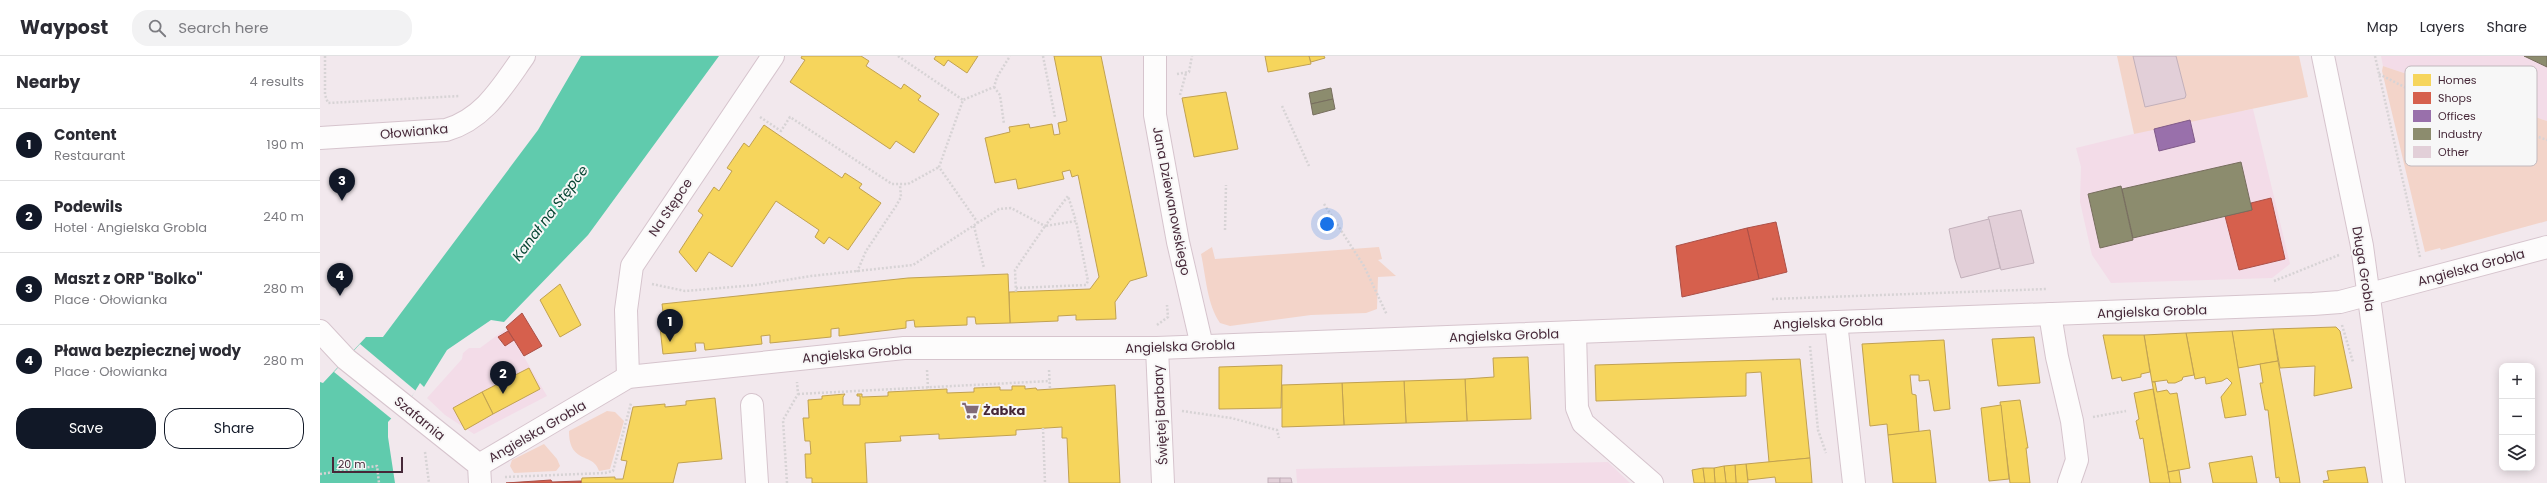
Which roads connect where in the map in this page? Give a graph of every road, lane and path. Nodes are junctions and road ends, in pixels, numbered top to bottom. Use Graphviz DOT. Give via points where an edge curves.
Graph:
graph roads {
  1 [pos="325,56"];
  2 [pos="524,56"];
  3 [pos="774,56"];
  4 [pos="898,56"];
  5 [pos="1010,56"];
  6 [pos="1043,56"];
  7 [pos="1155,56"];
  8 [pos="1192,56"];
  9 [pos="2323,56"];
  10 [pos="2375,56"];
  11 [pos="1186,73"];
  12 [pos="2379,74"];
  13 [pos="1171,76"];
  14 [pos="994,87"];
  15 [pos="2405,87"];
  16 [pos="465,96"];
  17 [pos="1180,96"];
  18 [pos="963,100"];
  19 [pos="741,104"];
  20 [pos="1282,106"];
  21 [pos="1055,118"];
  22 [pos="1004,124"];
  23 [pos="2537,136"];
  24 [pos="320,138"];
  25 [pos="2547,140"];
  26 [pos="1309,166"];
  27 [pos="939,167"];
  28 [pos="900,185"];
  29 [pos="1226,185"];
  30 [pos="1324,204"];
  31 [pos="1076,220"];
  32 [pos="978,223"];
  33 [pos="974,226"];
  34 [pos="1045,226"];
  35 [pos="1225,230"];
  36 [pos="2362,246"];
  37 [pos="2547,247"];
  38 [pos="2415,262"];
  39 [pos="984,268"];
  40 [pos="857,272"];
  41 [pos="638,281"];
  42 [pos="2266,282"];
  43 [pos="1016,288"];
  44 [pos="2050,289"];
  45 [pos="1016,292"];
  46 [pos="2368,294"];
  47 [pos="1765,300"];
  48 [pos="1167,301"];
  49 [pos="1387,314"];
  50 [pos="1395,314"];
  51 [pos="2050,314"];
  52 [pos="1380,315"];
  53 [pos="1836,322"];
  54 [pos="320,330"];
  55 [pos="1575,332"];
  56 [pos="1155,338"];
  57 [pos="1810,344"];
  58 [pos="1202,346"];
  59 [pos="927,365"];
  60 [pos="1049,368"];
  61 [pos="797,378"];
  62 [pos="1050,381"];
  63 [pos="630,387"];
  64 [pos="928,388"];
  65 [pos="1050,390"];
  66 [pos="798,394"];
  67 [pos="752,405"];
  68 [pos="1180,411"];
  69 [pos="2126,411"];
  70 [pos="2072,421"];
  71 [pos="1043,428"];
  72 [pos="1279,438"];
  73 [pos="1827,456"];
  74 [pos="320,474"];
  75 [pos="486,475"];
  76 [pos="379,483"];
  77 [pos="756,483"];
  78 [pos="787,483"];
  79 [pos="1045,483"];
  80 [pos="1163,483"];
  81 [pos="1652,483"];
  82 [pos="1854,483"];
  83 [pos="2069,483"];
  84 [pos="2394,483"];
  1 -- 16 [label="path" via="325,96 328,102"];
  2 -- 24 [label="street, Ołowianka" via="490,103 462,125 446,130"];
  3 -- 19 [label="street, Na Stępce"];
  4 -- 18 [label="path"];
  5 -- 14 [label="path"];
  6 -- 21 [label="path"];
  7 -- 58 [label="street, Jana Dziewanowskiego" via="1154,115 1178,242"];
  8 -- 11 [label="path" via="1189,72"];
  9 -- 36 [label="street, Długa Grobla"];
  10 -- 12 [label="path"];
  11 -- 13 [label="path"];
  11 -- 17 [label="path"];
  12 -- 15 [label="path"];
  12 -- 38 [label="path" via="2420,259"];
  14 -- 18 [label="path"];
  14 -- 22 [label="path" via="1000,96"];
  18 -- 27 [label="path"];
  19 -- 28 [label="path" via="781,131 790,117 884,180"];
  19 -- 41 [label="street, Na Stępce" via="640,251 632,266"];
  20 -- 26 [label="path"];
  23 -- 25 [label="path"];
  27 -- 28 [label="path" via="908,184"];
  27 -- 32 [label="path"];
  28 -- 40 [label="path" via="901,197 866,251"];
  29 -- 35 [label="path"];
  30 -- 49 [label="path" via="1364,266"];
  31 -- 34 [label="path"];
  31 -- 34 [label="path" via="1068,196"];
  31 -- 43 [label="path" via="1088,281 1086,285"];
  32 -- 33 [label="path"];
  32 -- 34 [label="path" via="998,209 1011,208"];
  33 -- 39 [label="path"];
  33 -- 40 [label="path" via="913,265"];
  34 -- 43 [label="path" via="1015,270"];
  36 -- 42 [label="path" via="2274,282"];
  36 -- 46 [label="street, Długa Grobla"];
  37 -- 46 [label="street, Angielska Grobla"];
  40 -- 41 [label="path" via="756,285 685,290"];
  41 -- 63 [label="street, Na Stępce" via="626,351"];
  43 -- 45 [label="path"];
  44 -- 47 [label="path"];
  46 -- 51 [label="street, Angielska Grobla" via="2340,302 2314,304"];
  46 -- 84 [label="street, Długa Grobla"];
  48 -- 56 [label="path" via="1168,316"];
  49 -- 50 [label="path"];
  49 -- 52 [label="path"];
  51 -- 53 [label="street, Angielska Grobla"];
  51 -- 70 [label="street"];
  53 -- 55 [label="street, Angielska Grobla"];
  53 -- 82 [label="street"];
  54 -- 75 [label="street, Szafarnia" via="346,359"];
  55 -- 58 [label="street, Angielska Grobla"];
  55 -- 81 [label="street" via="1577,408 1583,423"];
  56 -- 58 [label="street, Angielska Grobla"];
  56 -- 63 [label="street, Angielska Grobla" via="904,348"];
  56 -- 80 [label="street, Świętej Barbary"];
  57 -- 73 [label="path" via="1818,430"];
  59 -- 64 [label="path"];
  60 -- 62 [label="path"];
  61 -- 66 [label="path"];
  62 -- 64 [label="path"];
  62 -- 65 [label="path"];
  63 -- 75 [label="street, Angielska Grobla"];
  63 -- 75 [label="path" via="613,471"];
  64 -- 66 [label="path"];
  66 -- 78 [label="path" via="784,420"];
  67 -- 77 [label="street"];
  68 -- 72 [label="path" via="1231,418 1278,430"];
  69 -- 70 [label="path"];
  70 -- 83 [label="street" via="2077,460"];
  71 -- 79 [label="path"];
  74 -- 76 [label="path" via="376,466"];
}
